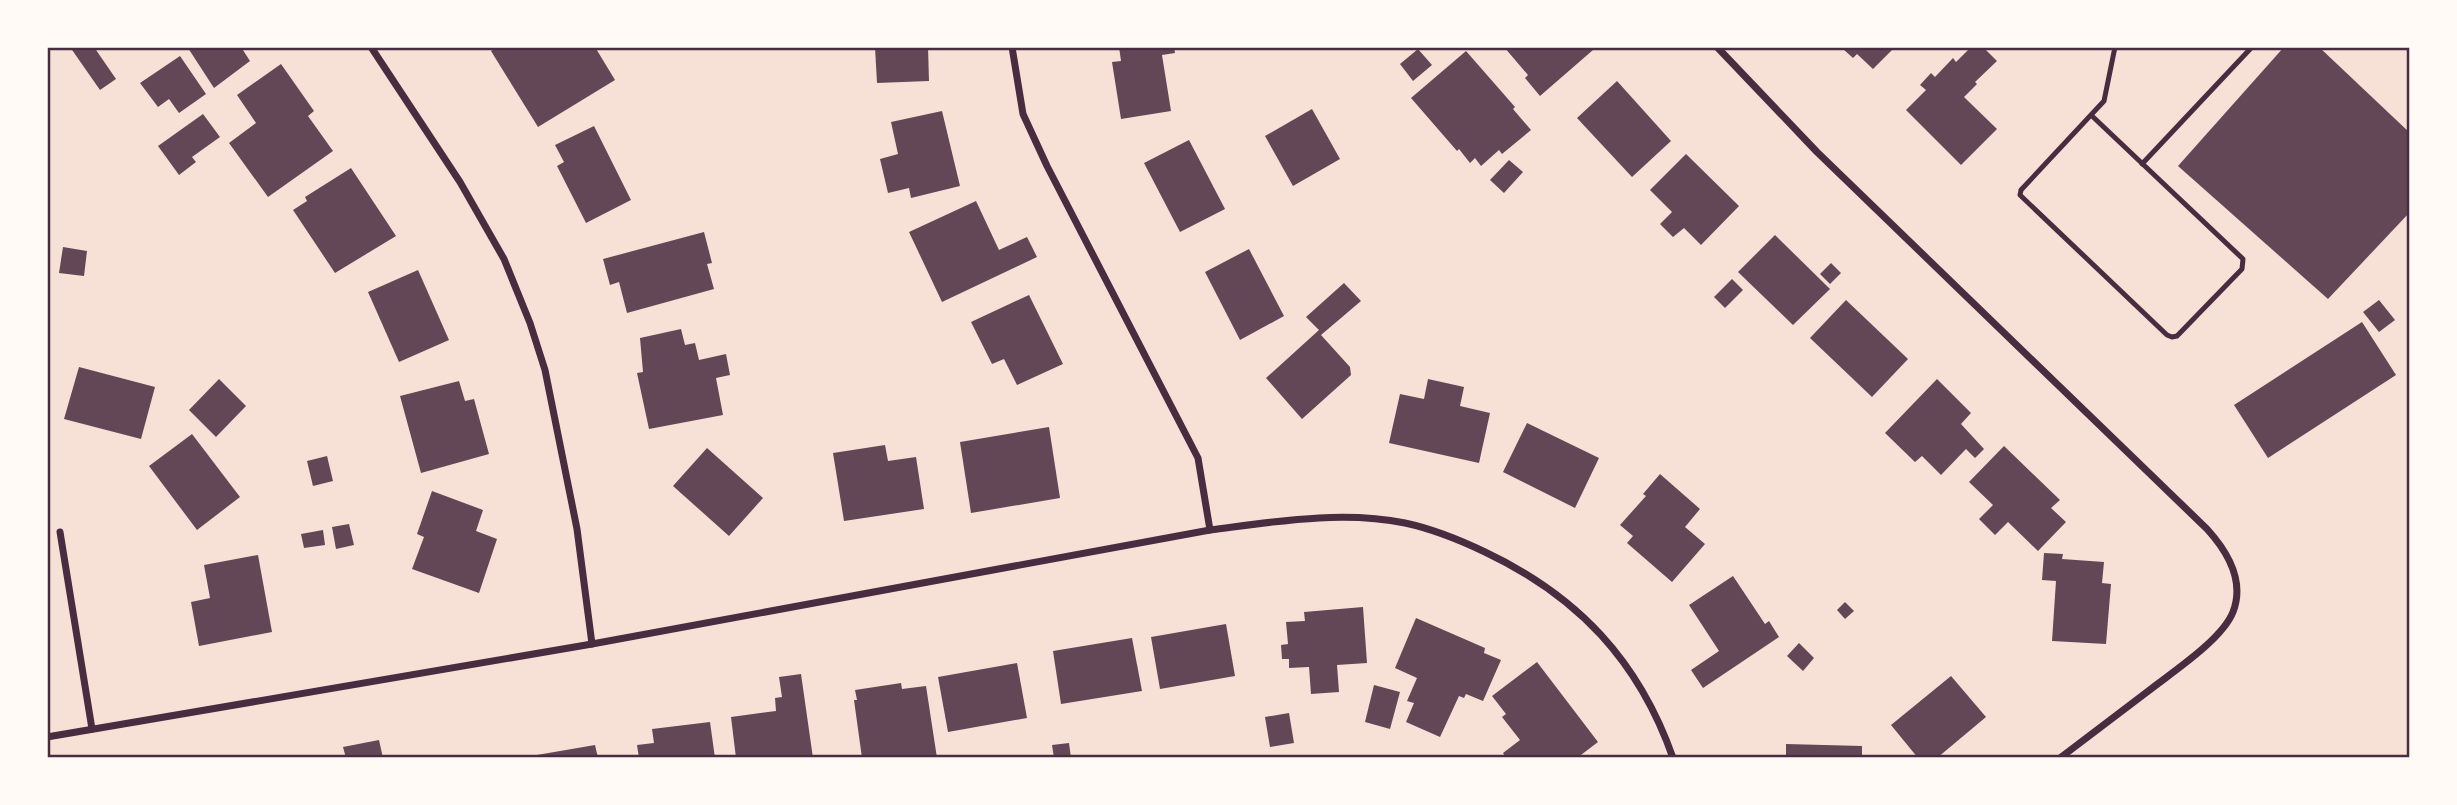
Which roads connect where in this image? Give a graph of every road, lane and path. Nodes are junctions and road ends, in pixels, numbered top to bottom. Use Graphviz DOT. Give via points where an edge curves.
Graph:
graph roads {
  1 [pos="372,47"];
  2 [pos="1012,47"];
  3 [pos="1717,47"];
  4 [pos="2115,47"];
  5 [pos="2252,47"];
  6 [pos="2091,115"];
  7 [pos="2142,164"];
  8 [pos="1210,530"];
  9 [pos="60,532"];
  10 [pos="592,644"];
  11 [pos="92,729"];
  12 [pos="47,737"];
  13 [pos="1673,758"];
  14 [pos="2060,758"];
  1 -- 10 [label="street" via="460,182 504,259 530,323 545,370 577,529"];
  2 -- 8 [label="street" via="1023,114 1037,145 1198,458"];
  3 -- 14 [label="street" via="1827,162 2207,528 2231,563 2237,589 2234,611 2220,632"];
  4 -- 6 [label="lane" via="2104,101"];
  5 -- 7 [label="lane"];
  6 -- 7 [label="lane"];
  6 -- 7 [label="lane" via="2020,195 2172,337 2244,265"];
  8 -- 10 [label="street"];
  8 -- 13 [label="street" via="1300,519 1405,523 1459,539 1506,562 1575,608 1602,636 1660,721"];
  9 -- 11 [label="street"];
  10 -- 11 [label="street"];
  11 -- 12 [label="street"];
}
